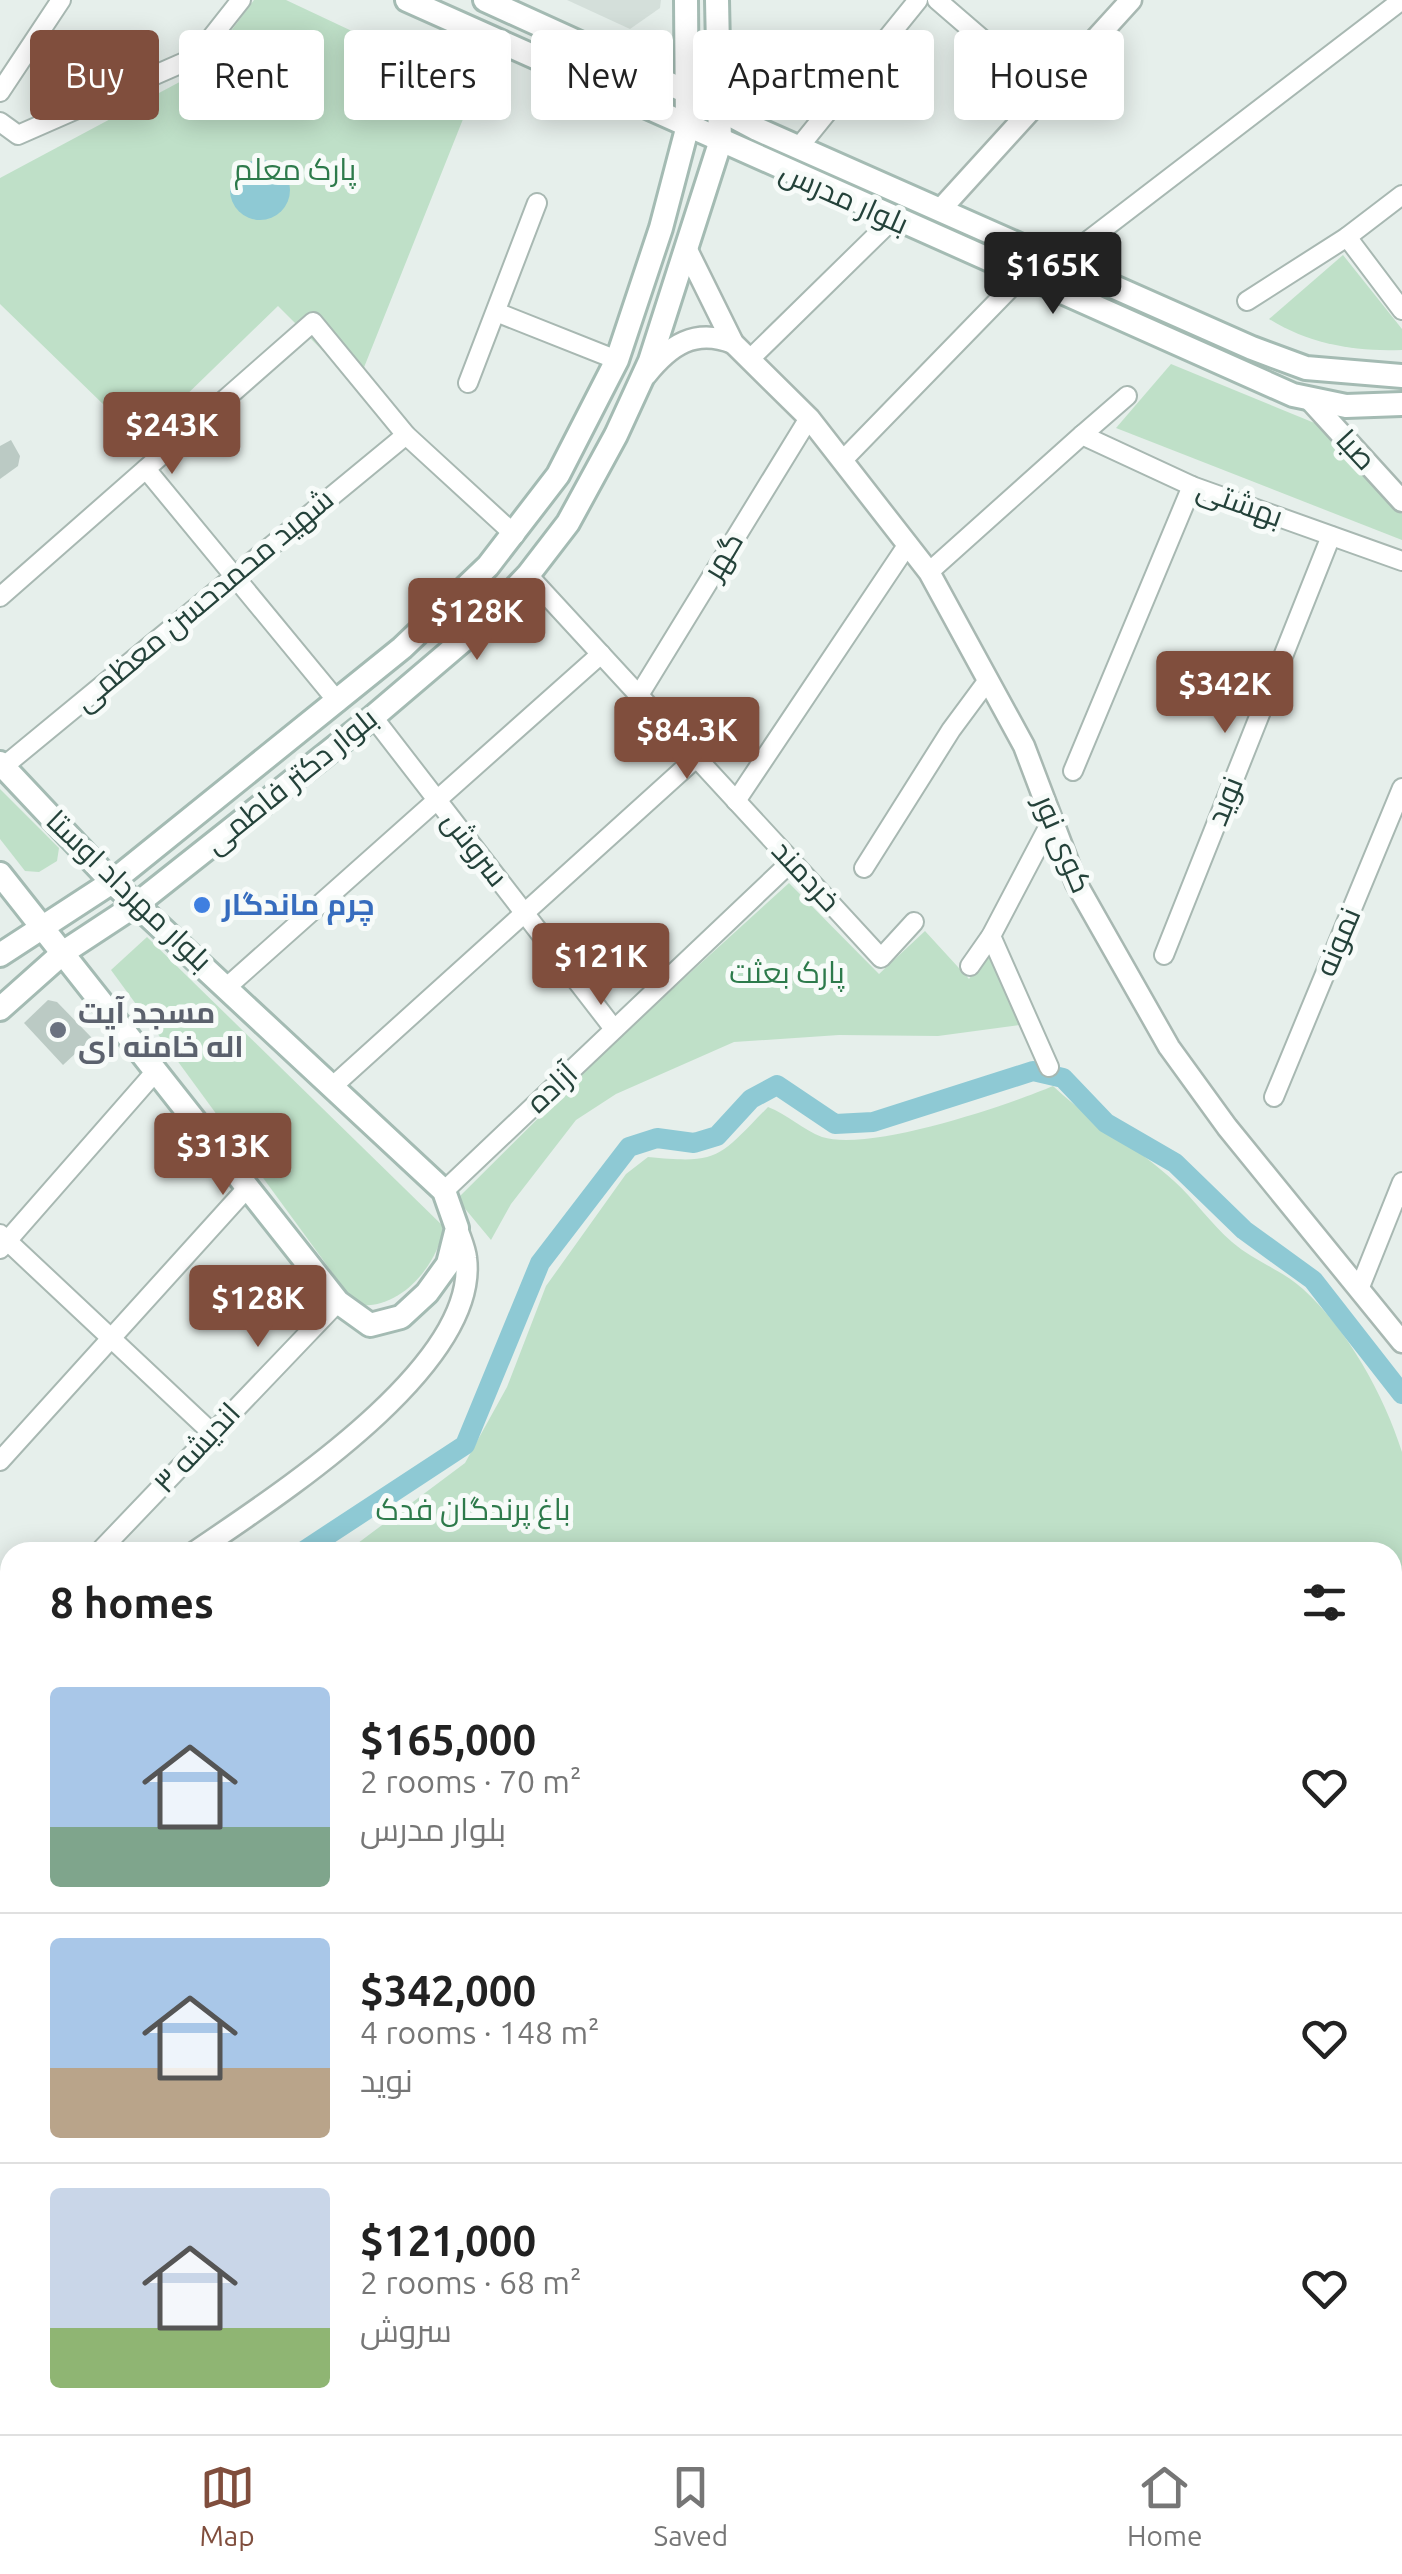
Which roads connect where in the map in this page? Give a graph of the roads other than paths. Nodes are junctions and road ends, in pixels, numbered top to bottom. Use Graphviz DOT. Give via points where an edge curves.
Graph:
graph roads {
  1 [pos="61,0"];
  2 [pos="240,0"];
  3 [pos="406,0"];
  4 [pos="485,0"];
  5 [pos="686,0"];
  6 [pos="918,0"];
  7 [pos="937,0"];
  8 [pos="1402,0"];
  9 [pos="718,2"];
  10 [pos="1130,4"];
  11 [pos="718,30"];
  12 [pos="972,30"];
  13 [pos="1106,30"];
  14 [pos="685,90"];
  15 [pos="0,92"];
  16 [pos="693,95"];
  17 [pos="719,120"];
  18 [pos="739,120"];
  19 [pos="1022,120"];
  20 [pos="0,122"];
  21 [pos="687,128"];
  22 [pos="720,143"];
  23 [pos="799,146"];
  24 [pos="1402,195"];
  25 [pos="537,203"];
  26 [pos="940,210"];
  27 [pos="892,220"];
  28 [pos="1347,237"];
  29 [pos="688,252"];
  30 [pos="1060,263"];
  31 [pos="1023,274"];
  32 [pos="1395,288"];
  33 [pos="1247,301"];
  34 [pos="1402,310"];
  35 [pos="496,312"];
  36 [pos="1181,317"];
  37 [pos="1171,341"];
  38 [pos="734,343"];
  39 [pos="750,359"];
  40 [pos="617,360"];
  41 [pos="1402,376"];
  42 [pos="468,382"];
  43 [pos="638,386"];
  44 [pos="1127,396"];
  45 [pos="1310,400"];
  46 [pos="1402,404"];
  47 [pos="809,418"];
  48 [pos="406,435"];
  49 [pos="1082,436"];
  50 [pos="843,460"];
  51 [pos="146,469"];
  52 [pos="1192,486"];
  53 [pos="1402,501"];
  54 [pos="515,534"];
  55 [pos="1331,536"];
  56 [pos="908,544"];
  57 [pos="1401,560"];
  58 [pos="929,572"];
  59 [pos="233,575"];
  60 [pos="528,575"];
  61 [pos="0,596"];
  62 [pos="602,654"];
  63 [pos="988,680"];
  64 [pos="639,695"];
  65 [pos="338,702"];
  66 [pos="373,717"];
  67 [pos="697,758"];
  68 [pos="2,765"];
  69 [pos="1073,771"];
  70 [pos="1402,788"];
  71 [pos="736,800"];
  72 [pos="439,802"];
  73 [pos="1052,820"];
  74 [pos="792,861"];
  75 [pos="864,868"];
  76 [pos="0,874"];
  77 [pos="112,882"];
  78 [pos="136,904"];
  79 [pos="526,915"];
  80 [pos="914,922"];
  81 [pos="40,925"];
  82 [pos="991,936"];
  83 [pos="64,952"];
  84 [pos="0,955"];
  85 [pos="1164,955"];
  86 [pos="970,966"];
  87 [pos="228,986"];
  88 [pos="0,1009"];
  89 [pos="614,1029"];
  90 [pos="1049,1067"];
  91 [pos="156,1071"];
  92 [pos="333,1086"];
  93 [pos="1274,1097"];
  94 [pos="1402,1182"];
  95 [pos="248,1187"];
  96 [pos="444,1191"];
  97 [pos="458,1228"];
  98 [pos="2,1242"];
  99 [pos="1360,1287"];
  100 [pos="338,1302"];
  101 [pos="109,1337"];
  102 [pos="1402,1342"];
  103 [pos="211,1432"];
  104 [pos="0,1461"];
  105 [pos="108,1542"];
  106 [pos="209,1542"];
  1 -- 15 [label="street"];
  2 -- 20 [label="street" via="196,57 18,136"];
  3 -- 21 [label="main road, بلوار مدرس"];
  4 -- 14 [label="main road, بلوار مدرس"];
  5 -- 14 [label="main road"];
  6 -- 23 [label="street"];
  7 -- 12 [label="street"];
  8 -- 30 [label="street"];
  9 -- 11 [label="main road"];
  10 -- 13 [label="street"];
  14 -- 16 [label="main road, بلوار مدرس"];
  14 -- 21 [label="main road, بلوار دکتر فاطمی"];
  17 -- 22 [label="main road, بلوار دکتر فاطمی"];
  18 -- 23 [label="main road, بلوار مدرس"];
  19 -- 26 [label="street"];
  21 -- 22 [label="main road, بلوار مدرس"];
  21 -- 40 [label="main road, بلوار دکتر فاطمی"];
  22 -- 27 [label="main road, بلوار مدرس"];
  22 -- 29 [label="main road, بلوار دکتر فاطمی"];
  23 -- 26 [label="main road, بلوار مدرس"];
  24 -- 28 [label="street"];
  25 -- 35 [label="street"];
  26 -- 30 [label="main road, بلوار مدرس"];
  27 -- 31 [label="main road, بلوار مدرس"];
  27 -- 39 [label="street"];
  28 -- 32 [label="street"];
  28 -- 33 [label="street"];
  29 -- 38 [label="street, کوی نور"];
  29 -- 43 [label="main road, بلوار دکتر فاطمی"];
  30 -- 36 [label="main road, بلوار مدرس"];
  31 -- 37 [label="main road, بلوار مدرس"];
  31 -- 50 [label="street"];
  32 -- 34 [label="street"];
  35 -- 40 [label="street"];
  35 -- 42 [label="street"];
  36 -- 37 [label="main road"];
  36 -- 41 [label="main road, بلوار مدرس" via="1306,368"];
  37 -- 45 [label="main road, بلوار مدرس"];
  38 -- 39 [label="street, کوی نور"];
  38 -- 43 [label="street" via="700,336 680,342"];
  39 -- 47 [label="street, کوی نور"];
  40 -- 54 [label="main road, بلوار دکتر فاطمی" via="568,460"];
  43 -- 60 [label="main road, بلوار دکتر فاطمی" via="576,508"];
  44 -- 49 [label="street"];
  45 -- 46 [label="main road, بلوار مدرس"];
  45 -- 53 [label="street, صبا"];
  47 -- 50 [label="street, کوی نور"];
  47 -- 64 [label="street, گهر"];
  48 -- 51 [label="street" via="313,322"];
  48 -- 54 [label="street"];
  48 -- 59 [label="street, شهید محمدحسن معظمی"];
  49 -- 52 [label="street, بهشتی"];
  49 -- 58 [label="street"];
  50 -- 56 [label="street, کوی نور"];
  51 -- 59 [label="street"];
  51 -- 61 [label="street"];
  52 -- 55 [label="street, بهشتی"];
  52 -- 69 [label="street"];
  54 -- 65 [label="main road, بلوار دکتر فاطمی"];
  55 -- 57 [label="street, بهشتی"];
  55 -- 85 [label="street, نوید"];
  56 -- 58 [label="street, کوی نور"];
  56 -- 71 [label="street"];
  58 -- 63 [label="street, کوی نور"];
  59 -- 65 [label="street"];
  59 -- 68 [label="street, شهید محمدحسن معظمی"];
  60 -- 62 [label="street, خردمند"];
  60 -- 66 [label="main road, بلوار دکتر فاطمی"];
  62 -- 64 [label="street, خردمند"];
  62 -- 72 [label="street"];
  63 -- 73 [label="street, کوی نور" via="1024,746"];
  63 -- 75 [label="street"];
  64 -- 67 [label="street, خردمند"];
  65 -- 77 [label="main road, بلوار دکتر فاطمی"];
  66 -- 72 [label="street, سروش"];
  66 -- 78 [label="main road, بلوار دکتر فاطمی"];
  67 -- 71 [label="street, خردمند"];
  67 -- 79 [label="street"];
  68 -- 77 [label="main road, بلوار مهرداد اوستا"];
  70 -- 93 [label="street, نمونه"];
  71 -- 74 [label="street, خردمند"];
  72 -- 79 [label="street, سروش"];
  72 -- 87 [label="street"];
  73 -- 82 [label="street"];
  73 -- 99 [label="street, کوی نور" via="1076,883 1169,1047"];
  74 -- 80 [label="street, خردمند" via="880,958"];
  74 -- 89 [label="street, آزاده"];
  76 -- 81 [label="main road"];
  77 -- 78 [label="main road, بلوار مهرداد اوستا"];
  77 -- 81 [label="main road, بلوار دکتر فاطمی"];
  78 -- 83 [label="main road, بلوار دکتر فاطمی"];
  78 -- 87 [label="main road, بلوار مهرداد اوستا"];
  79 -- 89 [label="street, سروش"];
  79 -- 92 [label="street"];
  81 -- 83 [label="main road"];
  81 -- 84 [label="main road, بلوار دکتر فاطمی"];
  82 -- 86 [label="street"];
  82 -- 90 [label="street"];
  83 -- 88 [label="main road, بلوار دکتر فاطمی"];
  83 -- 91 [label="main road"];
  87 -- 92 [label="main road, بلوار مهرداد اوستا"];
  89 -- 96 [label="street, آزاده"];
  91 -- 95 [label="main road"];
  91 -- 98 [label="street"];
  92 -- 96 [label="main road, بلوار مهرداد اوستا"];
  94 -- 99 [label="street"];
  95 -- 100 [label="main road"];
  95 -- 101 [label="street"];
  96 -- 97 [label="main road, بلوار مهرداد اوستا"];
  97 -- 100 [label="main road" via="438,1280 402,1317 370,1325"];
  97 -- 106 [label="street" via="464,1285 436,1346 410,1381 316,1467"];
  98 -- 101 [label="street"];
  99 -- 102 [label="street, کوی نور"];
  100 -- 103 [label="street, اندیشه ۳"];
  101 -- 103 [label="street"];
  101 -- 104 [label="street"];
  103 -- 105 [label="street, اندیشه ۳"];
}
